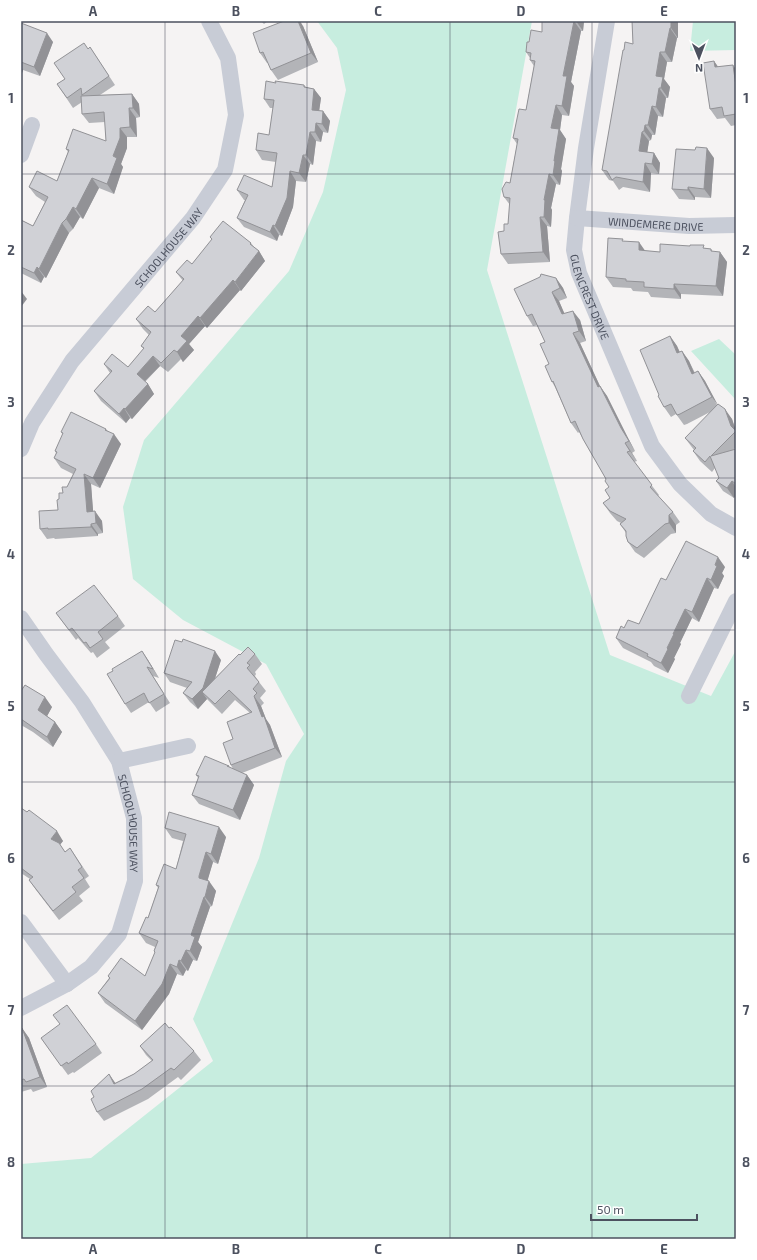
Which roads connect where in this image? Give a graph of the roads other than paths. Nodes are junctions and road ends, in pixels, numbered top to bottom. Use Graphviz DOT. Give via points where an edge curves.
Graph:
graph roads {
  1 [pos="208,21"];
  2 [pos="607,21"];
  3 [pos="32,125"];
  4 [pos="21,155"];
  5 [pos="576,218"];
  6 [pos="736,225"];
  7 [pos="21,449"];
  8 [pos="736,528"];
  9 [pos="736,601"];
  10 [pos="21,618"];
  11 [pos="689,696"];
  12 [pos="188,746"];
  13 [pos="120,761"];
  14 [pos="21,922"];
  15 [pos="67,984"];
  16 [pos="21,1008"];
  1 -- 7 [label="street, SCHOOLHOUSE WAY" via="228,58 236,115 225,170 194,218 72,361 32,423"];
  2 -- 5 [label="street, GLENCREST DRIVE"];
  3 -- 4 [label="street"];
  5 -- 6 [label="street, WINDEMERE DRIVE" via="689,226"];
  5 -- 8 [label="street, GLENCREST DRIVE" via="574,250 579,274 652,446 680,484 711,514"];
  9 -- 11 [label="street"];
  10 -- 13 [label="street, SCHOOLHOUSE WAY" via="82,702"];
  12 -- 13 [label="street"];
  13 -- 15 [label="street, SCHOOLHOUSE WAY" via="134,818 135,881 119,934 91,967"];
  14 -- 15 [label="street"];
  15 -- 16 [label="street, SCHOOLHOUSE WAY"];
}
